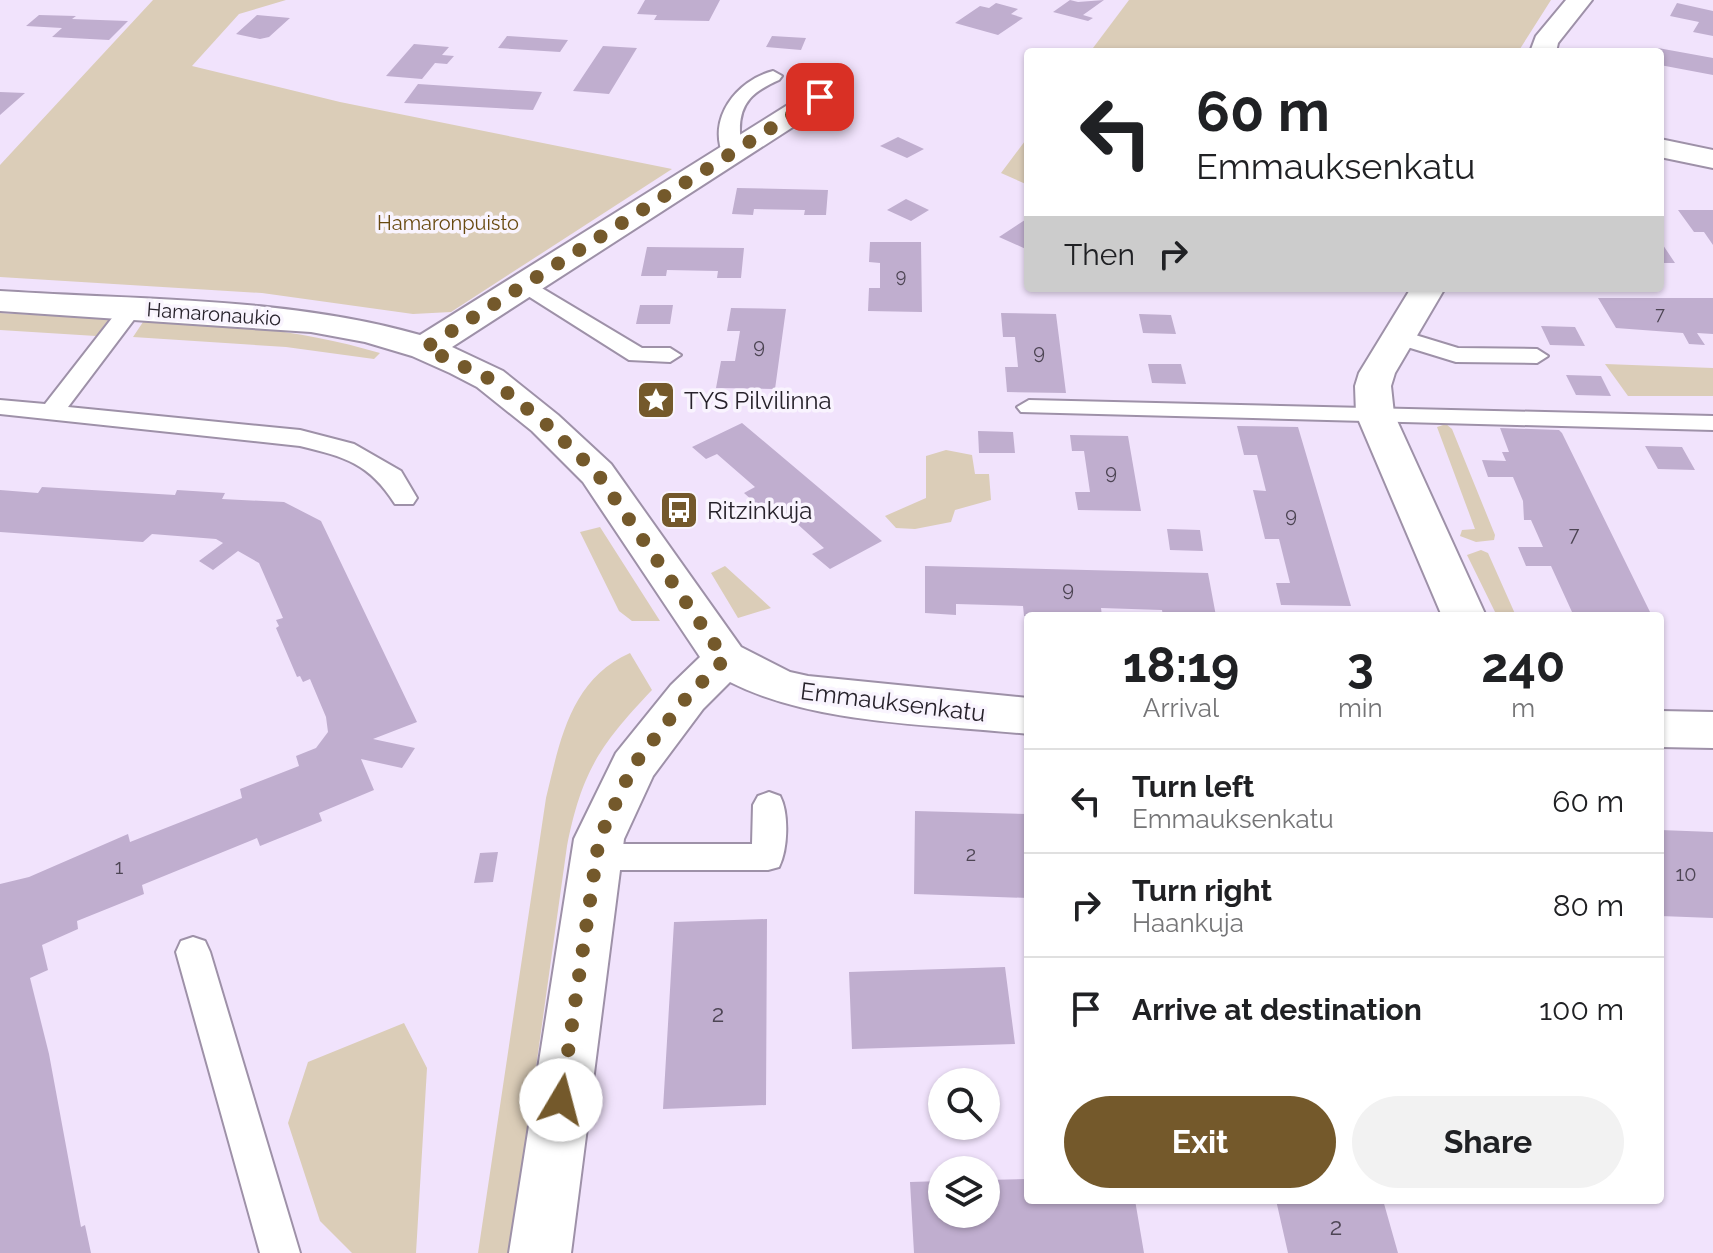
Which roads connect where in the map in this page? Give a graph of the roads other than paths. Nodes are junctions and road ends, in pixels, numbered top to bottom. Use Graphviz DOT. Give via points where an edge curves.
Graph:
graph roads {
  1 [pos="1579,0"];
  2 [pos="1544,48"];
  3 [pos="773,76"];
  4 [pos="820,97"];
  5 [pos="1664,149"];
  6 [pos="731,153"];
  7 [pos="1713,159"];
  8 [pos="525,284"];
  9 [pos="1426,292"];
  10 [pos="0,301"];
  11 [pos="131,309"];
  12 [pos="1399,337"];
  13 [pos="425,348"];
  14 [pos="670,355"];
  15 [pos="1537,356"];
  16 [pos="0,407"];
  17 [pos="1029,407"];
  18 [pos="51,412"];
  19 [pos="1375,414"];
  20 [pos="1713,423"];
  21 [pos="404,498"];
  22 [pos="1462,612"];
  23 [pos="725,659"];
  24 [pos="1024,716"];
  25 [pos="1664,729"];
  26 [pos="1713,730"];
  27 [pos="769,805"];
  28 [pos="596,857"];
  29 [pos="193,952"];
  30 [pos="280,1253"];
  31 [pos="540,1253"];
  1 -- 2 [label="street"];
  3 -- 6 [label="lane" via="752,84 735,101 729,119"];
  4 -- 6 [label="street"];
  5 -- 7 [label="street"];
  6 -- 8 [label="street"];
  8 -- 13 [label="street"];
  8 -- 14 [label="lane" via="637,355"];
  9 -- 12 [label="street"];
  10 -- 11 [label="street, Hamaronaukio"];
  11 -- 13 [label="street, Hamaronaukio" via="311,322"];
  11 -- 18 [label="lane"];
  12 -- 15 [label="lane" via="1456,355"];
  12 -- 19 [label="street" via="1373,386"];
  13 -- 23 [label="street, Emmauksenkatu" via="490,379 597,473"];
  16 -- 18 [label="lane"];
  17 -- 19 [label="lane"];
  18 -- 21 [label="lane" via="300,438 354,452 392,477"];
  19 -- 20 [label="lane"];
  19 -- 22 [label="street"];
  23 -- 24 [label="street, Emmauksenkatu" via="779,686 808,693"];
  23 -- 28 [label="street" via="687,697 633,766"];
  25 -- 26 [label="street"];
  27 -- 28 [label="lane" via="768,857"];
  28 -- 31 [label="street"];
  29 -- 30 [label="lane"];
}
